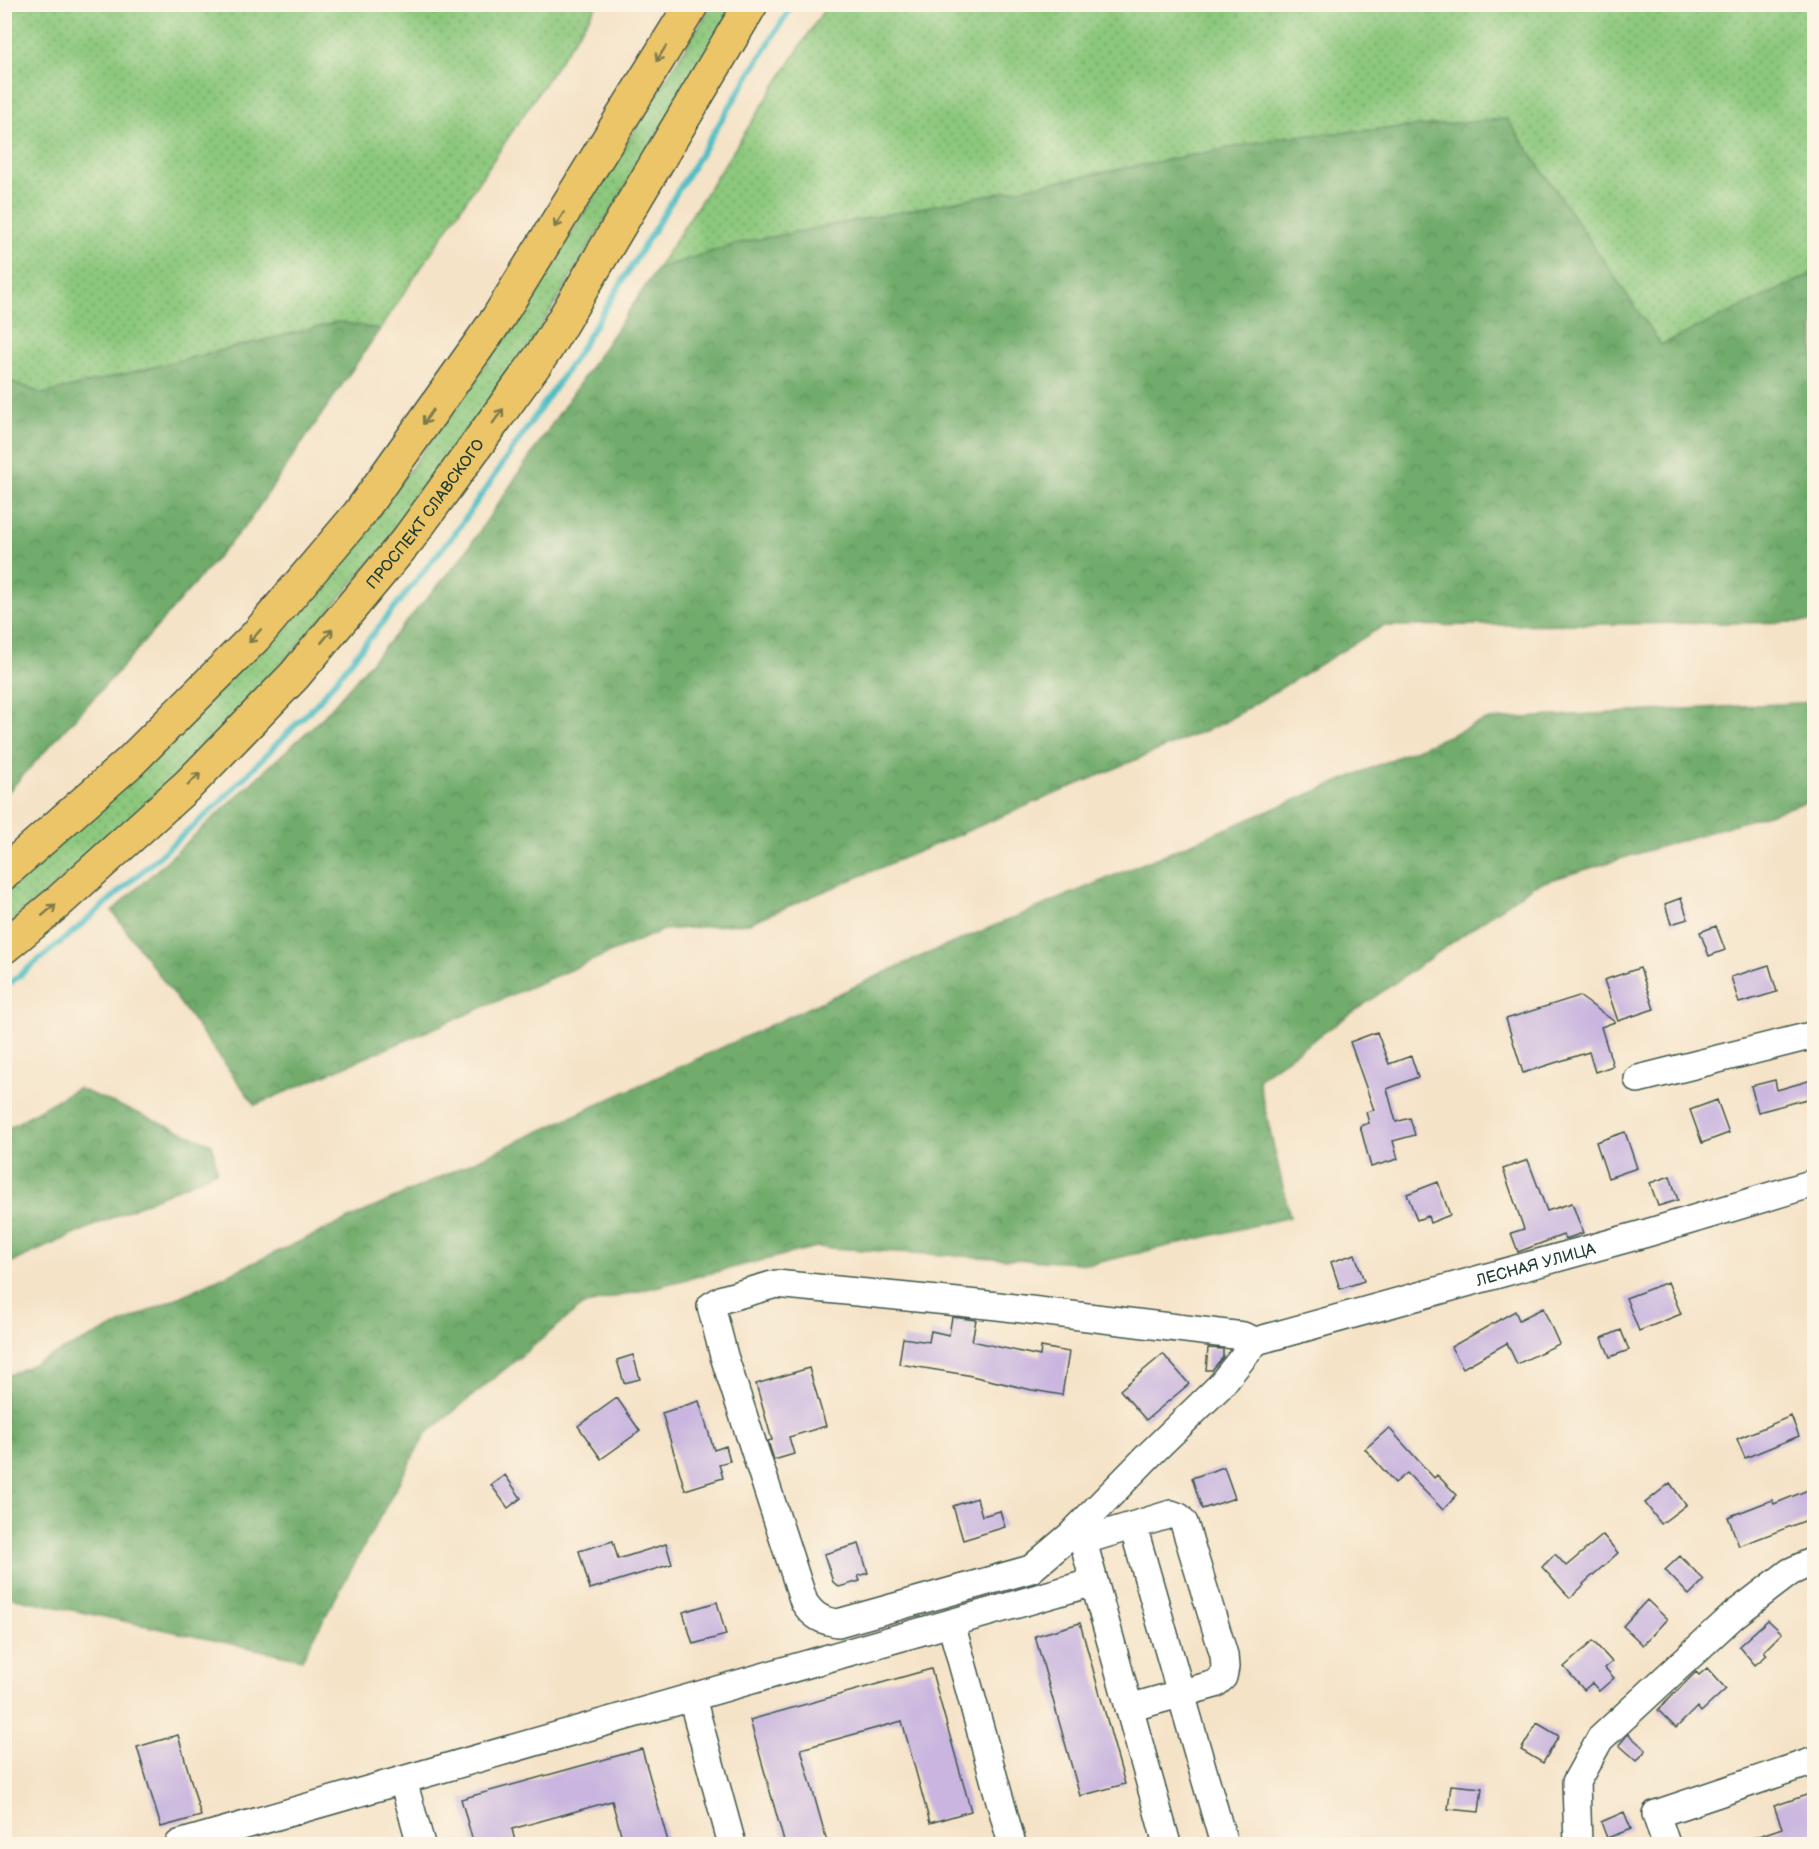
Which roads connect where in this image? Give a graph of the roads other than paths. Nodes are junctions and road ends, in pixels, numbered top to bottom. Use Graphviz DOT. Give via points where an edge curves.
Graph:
graph roads {
  1 [pos="692,4"];
  2 [pos="751,4"];
  3 [pos="4,873"];
  4 [pos="4,947"];
  5 [pos="1815,1035"];
  6 [pos="1638,1079"];
  7 [pos="1815,1183"];
  8 [pos="1256,1341"];
  9 [pos="1133,1526"];
  10 [pos="1081,1534"];
  11 [pos="1815,1561"];
  12 [pos="1094,1582"];
  13 [pos="951,1623"];
  14 [pos="1181,1694"];
  15 [pos="692,1698"];
  16 [pos="1129,1708"];
  17 [pos="1815,1761"];
  18 [pos="403,1780"];
  19 [pos="179,1845"];
  20 [pos="421,1845"];
  21 [pos="732,1845"];
  22 [pos="1012,1845"];
  23 [pos="1167,1845"];
  24 [pos="1224,1845"];
  25 [pos="1578,1845"];
  26 [pos="1666,1845"];
  1 -- 3 [label="main road, one-way" via="498,318 359,514 255,637 130,762"];
  4 -- 2 [label="main road, ПРОСПЕКТ СЛАВСКОГО, one-way" via="189,784 294,676 409,538 546,349"];
  5 -- 6 [label="street"];
  7 -- 8 [label="street, ЛЕСНАЯ УЛИЦА"];
  8 -- 10 [label="street" via="1220,1386 1150,1454"];
  8 -- 10 [label="street" via="1243,1336 998,1306 776,1284 711,1306 804,1602 811,1613 838,1623 1031,1569"];
  9 -- 10 [label="street"];
  9 -- 14 [label="street"];
  9 -- 14 [label="street" via="1171,1514 1179,1516 1221,1645 1223,1677 1215,1684"];
  10 -- 12 [label="street"];
  11 -- 25 [label="street" via="1790,1572 1734,1615 1600,1739 1576,1782"];
  12 -- 13 [label="street"];
  12 -- 16 [label="street"];
  13 -- 15 [label="street"];
  13 -- 22 [label="street"];
  14 -- 16 [label="street"];
  14 -- 24 [label="street"];
  15 -- 18 [label="street"];
  15 -- 21 [label="street"];
  16 -- 23 [label="street"];
  17 -- 26 [label="street" via="1656,1814"];
  18 -- 19 [label="street"];
  18 -- 20 [label="street"];
}
